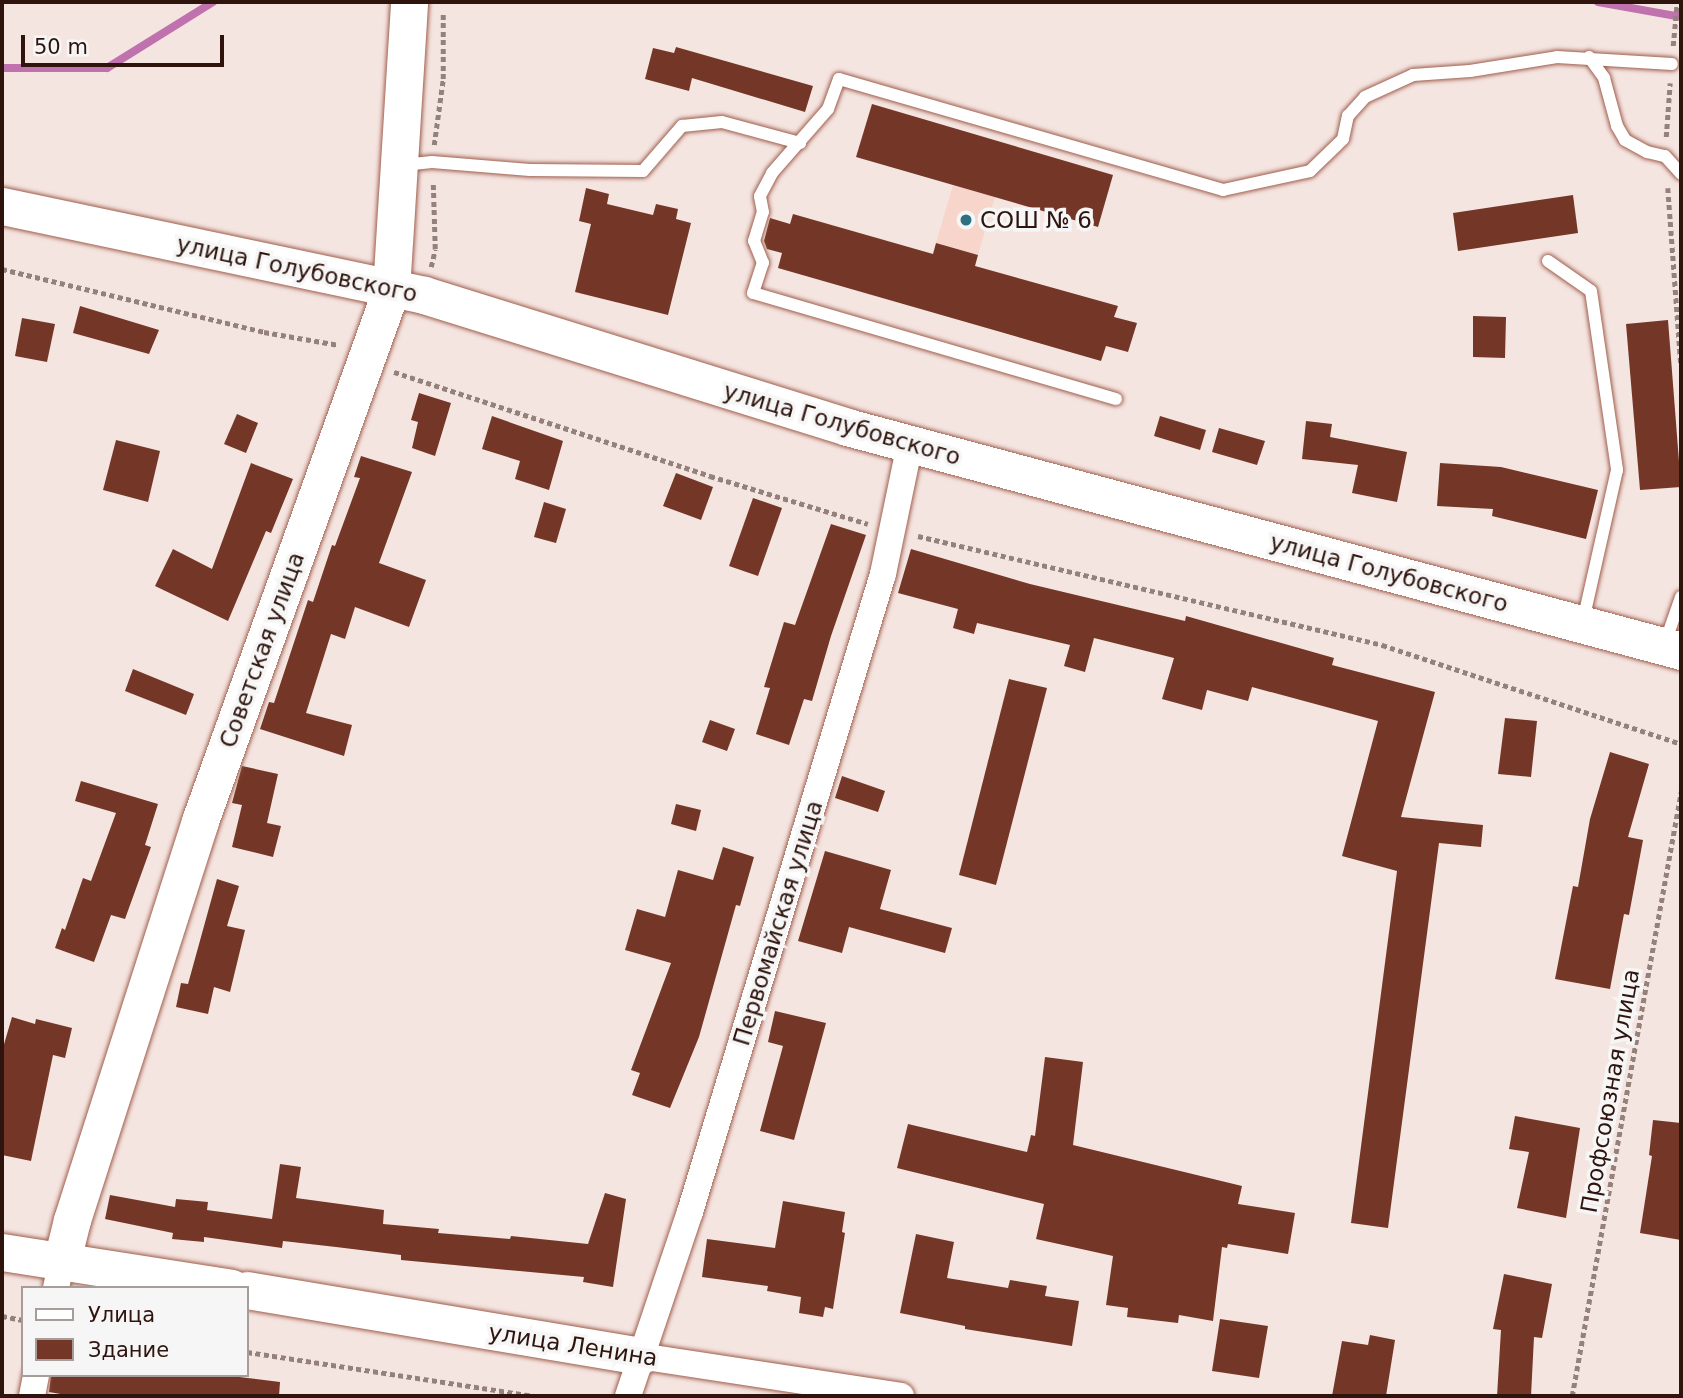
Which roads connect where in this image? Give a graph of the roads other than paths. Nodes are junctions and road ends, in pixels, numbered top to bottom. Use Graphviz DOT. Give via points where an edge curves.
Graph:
graph roads {
  1 [pos="409,2"];
  2 [pos="1589,57"];
  3 [pos="1672,64"];
  4 [pos="800,143"];
  5 [pos="399,166"];
  6 [pos="1681,174"];
  7 [pos="2,206"];
  8 [pos="1548,261"];
  9 [pos="391,290"];
  10 [pos="1116,399"];
  11 [pos="910,444"];
  12 [pos="1681,597"];
  13 [pos="1582,624"];
  14 [pos="1672,649"];
  15 [pos="2,1252"];
  16 [pos="59,1274"];
  17 [pos="206,1286"];
  18 [pos="248,1290"];
  19 [pos="640,1356"];
  20 [pos="36,1377"];
  21 [pos="32,1396"];
  22 [pos="628,1396"];
  23 [pos="901,1396"];
  1 -- 5 [label="street, Советская улица"];
  2 -- 3 [label="lane"];
  2 -- 4 [label="lane" via="1413,75 1366,97 1349,116 1343,139 1310,171 1223,190 839,79 828,109"];
  2 -- 6 [label="lane" via="1604,78 1625,140 1665,156"];
  4 -- 5 [label="lane" via="722,122 682,126 643,171 530,170 432,162"];
  4 -- 10 [label="lane" via="772,173 760,196 763,212 754,241 763,263 753,293"];
  5 -- 9 [label="street, Советская улица"];
  7 -- 9 [label="street, улица Голубовского"];
  8 -- 13 [label="lane" via="1591,291 1617,470"];
  9 -- 11 [label="street, улица Голубовского" via="424,295"];
  9 -- 16 [label="street, Советская улица" via="200,821 72,1220"];
  11 -- 13 [label="street, улица Голубовского"];
  11 -- 19 [label="street, Первомайская улица" via="894,531 690,1212"];
  12 -- 14 [label="lane"];
  13 -- 14 [label="street, улица Голубовского"];
  15 -- 16 [label="street"];
  16 -- 17 [label="street"];
  18 -- 19 [label="street, улица Ленина"];
  19 -- 22 [label="street, Первомайская улица"];
  19 -- 23 [label="street, улица Ленина"];
  20 -- 21 [label="street"];
}
